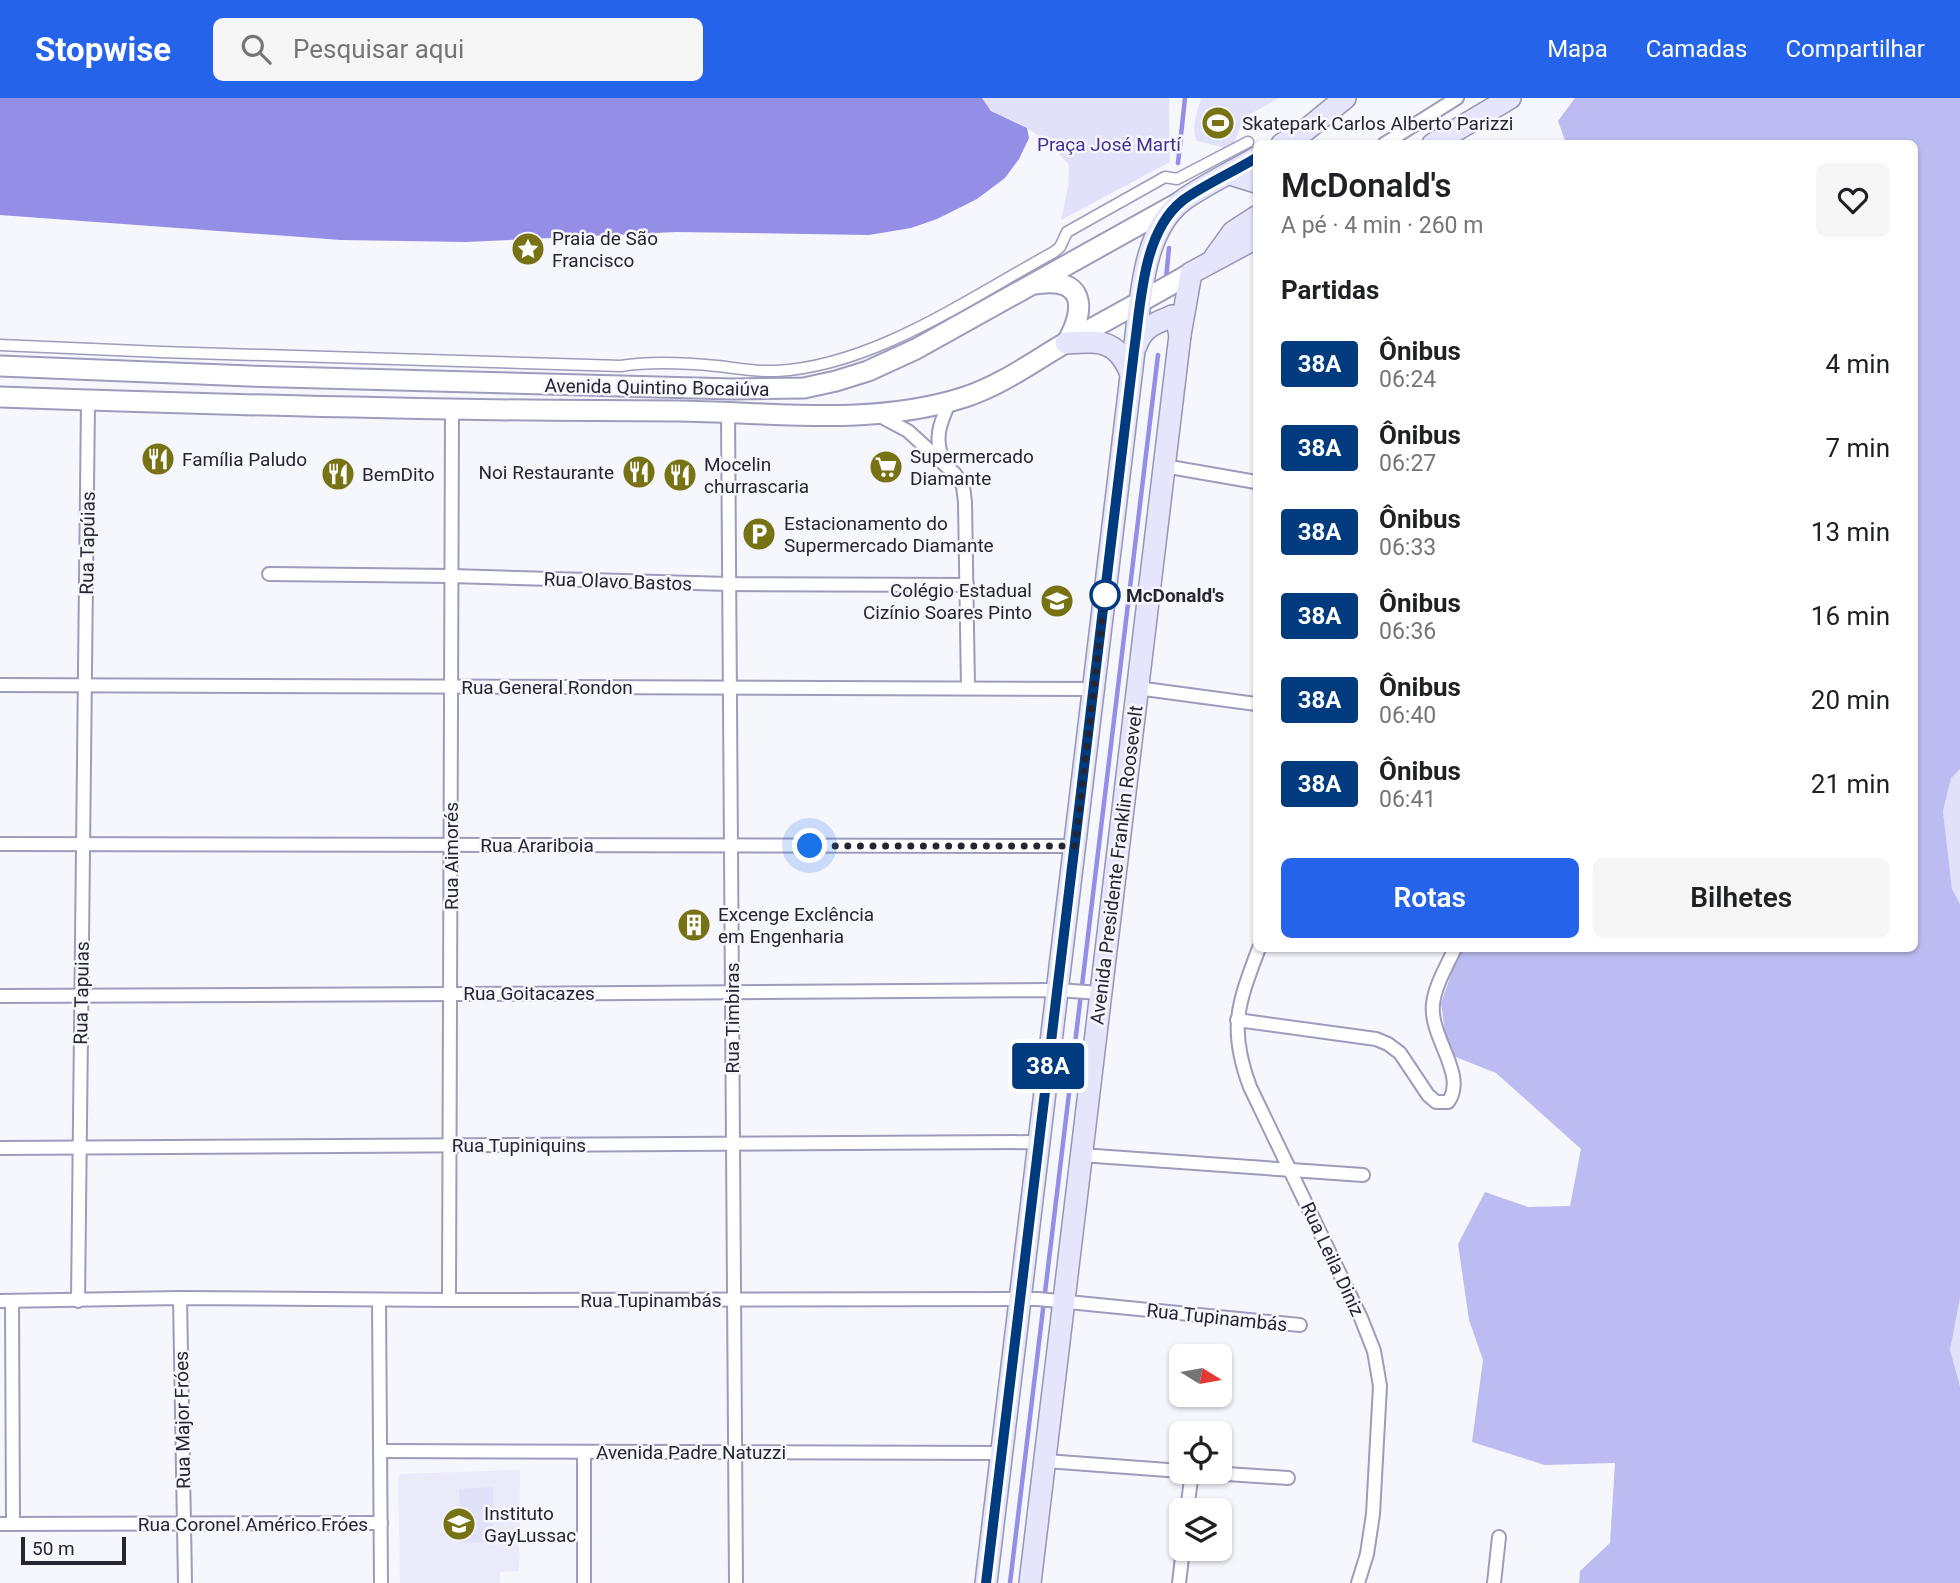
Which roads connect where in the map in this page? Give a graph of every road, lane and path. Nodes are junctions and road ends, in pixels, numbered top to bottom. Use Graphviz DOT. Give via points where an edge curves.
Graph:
graph roads {
  1 [pos="1345,98"];
  2 [pos="1457,98"];
  3 [pos="1510,98"];
  4 [pos="1299,137"];
  5 [pos="1390,140"];
  6 [pos="1440,140"];
  7 [pos="1252,150"];
  8 [pos="1230,174"];
  9 [pos="1253,181"];
  10 [pos="1181,201"];
  11 [pos="1253,219"];
  12 [pos="1253,240"];
  13 [pos="1214,259"];
  14 [pos="1191,273"];
  15 [pos="1030,285"];
  16 [pos="1141,303"];
  17 [pos="1180,335"];
  18 [pos="1066,343"];
  19 [pos="0,345"];
  20 [pos="1134,351"];
  21 [pos="0,366"];
  22 [pos="1132,374"];
  23 [pos="0,397"];
  24 [pos="88,401"];
  25 [pos="950,401"];
  26 [pos="452,411"];
  27 [pos="728,412"];
  28 [pos="877,414"];
  29 [pos="945,466"];
  30 [pos="1164,466"];
  31 [pos="1253,481"];
  32 [pos="269,574"];
  33 [pos="451,576"];
  34 [pos="729,584"];
  35 [pos="967,585"];
  36 [pos="0,685"];
  37 [pos="85,685"];
  38 [pos="451,687"];
  39 [pos="730,687"];
  40 [pos="968,688"];
  41 [pos="1137,688"];
  42 [pos="1094,689"];
  43 [pos="1253,704"];
  44 [pos="0,844"];
  45 [pos="83,844"];
  46 [pos="451,845"];
  47 [pos="731,846"];
  48 [pos="1075,846"];
  49 [pos="1258,952"];
  50 [pos="1453,952"];
  51 [pos="1065,991"];
  52 [pos="450,992"];
  53 [pos="1094,993"];
  54 [pos="732,994"];
  55 [pos="81,995"];
  56 [pos="0,996"];
  57 [pos="1237,1020"];
  58 [pos="1039,1142"];
  59 [pos="733,1143"];
  60 [pos="450,1145"];
  61 [pos="79,1147"];
  62 [pos="0,1148"];
  63 [pos="1081,1155"];
  64 [pos="1291,1169"];
  65 [pos="1363,1175"];
  66 [pos="180,1298"];
  67 [pos="379,1300"];
  68 [pos="449,1300"];
  69 [pos="734,1300"];
  70 [pos="1029,1300"];
  71 [pos="1059,1300"];
  72 [pos="6,1301"];
  73 [pos="78,1301"];
  74 [pos="1300,1325"];
  75 [pos="380,1451"];
  76 [pos="584,1452"];
  77 [pos="735,1452"];
  78 [pos="1001,1453"];
  79 [pos="1046,1461"];
  80 [pos="1169,1470"];
  81 [pos="1232,1474"];
  82 [pos="1288,1478"];
  83 [pos="381,1523"];
  84 [pos="6,1524"];
  85 [pos="184,1524"];
  86 [pos="1499,1537"];
  87 [pos="1181,1561"];
  88 [pos="186,1583"];
  89 [pos="382,1583"];
  90 [pos="584,1583"];
  91 [pos="736,1583"];
  92 [pos="986,1583"];
  93 [pos="1030,1583"];
  94 [pos="1179,1583"];
  95 [pos="1358,1583"];
  96 [pos="1494,1583"];
  1 -- 4 [label="main road"];
  2 -- 5 [label="street"];
  3 -- 6 [label="main road"];
  7 -- 8 [label="main road, Avenida Quintino Bocaiúva"];
  7 -- 19 [label="street" via="1177,179 1165,177 1067,232 1054,252 911,330 857,354 801,369 740,371 644,363 621,366"];
  8 -- 9 [label="main road"];
  8 -- 10 [label="main road, Avenida Quintino Bocaiúva"];
  10 -- 15 [label="main road, Avenida Quintino Bocaiúva"];
  10 -- 16 [label="main road" via="1154,237"];
  11 -- 13 [label="main road" via="1233,232"];
  12 -- 13 [label="main road, Avenida Quintino Bocaiúva"];
  13 -- 14 [label="main road, Avenida Quintino Bocaiúva"];
  14 -- 16 [label="main road, Avenida Quintino Bocaiúva"];
  14 -- 17 [label="main road, Avenida Presidente Franklin Roosevelt"];
  15 -- 18 [label="main road" via="1054,281 1076,295 1080,308 1077,325"];
  15 -- 21 [label="main road, Avenida Quintino Bocaiúva" via="900,357 847,378 804,388"];
  16 -- 18 [label="main road, Avenida Quintino Bocaiúva"];
  16 -- 20 [label="main road"];
  17 -- 20 [label="main road" via="1179,323 1172,316 1145,329"];
  17 -- 30 [label="main road, Avenida Presidente Franklin Roosevelt"];
  18 -- 22 [label="main road" via="1113,347"];
  18 -- 25 [label="main road, Avenida Quintino Bocaiúva" via="995,384"];
  20 -- 22 [label="main road"];
  22 -- 42 [label="main road"];
  23 -- 24 [label="main road, Avenida Quintino Bocaiúva"];
  24 -- 26 [label="main road, Avenida Quintino Bocaiúva"];
  24 -- 37 [label="street, Rua Tapúias"];
  25 -- 28 [label="main road, Avenida Quintino Bocaiúva"];
  25 -- 29 [label="street" via="937,435"];
  26 -- 27 [label="main road, Avenida Quintino Bocaiúva"];
  26 -- 33 [label="street, Rua Aimorés"];
  27 -- 28 [label="main road, Avenida Quintino Bocaiúva"];
  27 -- 34 [label="street, Rua Timbiras"];
  28 -- 29 [label="street" via="908,431"];
  29 -- 35 [label="street" via="963,486"];
  30 -- 31 [label="street"];
  30 -- 41 [label="main road, Avenida Presidente Franklin Roosevelt"];
  32 -- 33 [label="street, Rua Olavo Bastos"];
  33 -- 34 [label="street, Rua Olavo Bastos"];
  33 -- 38 [label="street, Rua Aimorés"];
  34 -- 35 [label="street, Rua Olavo Bastos"];
  34 -- 39 [label="street, Rua Timbiras"];
  35 -- 40 [label="street"];
  36 -- 37 [label="street, Rua General Rondon"];
  37 -- 38 [label="street, Rua General Rondon"];
  37 -- 45 [label="street, Rua Tapuias"];
  38 -- 39 [label="street, Rua General Rondon"];
  38 -- 46 [label="street, Rua Aimorés"];
  39 -- 40 [label="street, Rua General Rondon"];
  39 -- 47 [label="street, Rua Timbiras"];
  40 -- 42 [label="street, Rua General Rondon"];
  41 -- 43 [label="street"];
  41 -- 53 [label="main road, Avenida Presidente Franklin Roosevelt"];
  42 -- 48 [label="main road"];
  44 -- 45 [label="street, Rua Arariboia"];
  45 -- 46 [label="street, Rua Arariboia"];
  45 -- 55 [label="street, Rua Tapuias"];
  46 -- 47 [label="street, Rua Arariboia"];
  46 -- 52 [label="street, Rua Aimorés"];
  47 -- 48 [label="street, Rua Arariboia"];
  47 -- 54 [label="street, Rua Timbiras"];
  48 -- 51 [label="main road"];
  49 -- 57 [label="street, Rua Leila Diniz"];
  50 -- 57 [label="street" via="1432,1006 1455,1077 1454,1094 1448,1102 1436,1102 1428,1095 1400,1054 1376,1039"];
  51 -- 53 [label="street, Rua Goitacazes"];
  51 -- 54 [label="street, Rua Goitacazes"];
  51 -- 58 [label="main road"];
  52 -- 54 [label="street, Rua Goitacazes"];
  52 -- 55 [label="street, Rua Goitacazes"];
  52 -- 60 [label="street, Rua Aimorés"];
  53 -- 63 [label="main road, Avenida Presidente Franklin Roosevelt"];
  54 -- 59 [label="street, Rua Timbiras"];
  55 -- 56 [label="street, Rua Goitacazes"];
  55 -- 61 [label="street, Rua Tapuias"];
  57 -- 64 [label="street, Rua Leila Diniz" via="1241,1063"];
  58 -- 59 [label="street, Rua Tupiniquins"];
  58 -- 70 [label="main road"];
  59 -- 60 [label="street, Rua Tupiniquins"];
  59 -- 69 [label="street, Rua Timbiras"];
  60 -- 61 [label="street, Rua Tupiniquins"];
  60 -- 68 [label="street, Rua Aimorés"];
  61 -- 62 [label="street, Rua Tupiniquins"];
  61 -- 73 [label="street, Rua Tapuias"];
  63 -- 64 [label="street"];
  63 -- 71 [label="main road, Avenida Presidente Franklin Roosevelt"];
  64 -- 65 [label="street"];
  64 -- 95 [label="street, Rua Leila Diniz" via="1361,1318 1380,1386 1373,1514"];
  66 -- 67 [label="street, Rua Tupinambás"];
  66 -- 73 [label="street, Rua Tupinambás"];
  66 -- 85 [label="street, Rua Major Fróes"];
  67 -- 68 [label="street, Rua Tupinambás"];
  67 -- 75 [label="street"];
  68 -- 69 [label="street, Rua Tupinambás"];
  69 -- 70 [label="street, Rua Tupinambás"];
  69 -- 77 [label="street, Rua Timbiras"];
  70 -- 71 [label="street, Rua Tupinambás"];
  70 -- 78 [label="main road"];
  71 -- 74 [label="street, Rua Tupinambás"];
  71 -- 79 [label="main road, Avenida Presidente Franklin Roosevelt"];
  72 -- 73 [label="street, Rua Tupinambás"];
  72 -- 84 [label="street"];
  75 -- 76 [label="street, Avenida Padre Natuzzi"];
  75 -- 83 [label="street"];
  76 -- 77 [label="street, Avenida Padre Natuzzi"];
  76 -- 90 [label="street"];
  77 -- 78 [label="street, Avenida Padre Natuzzi"];
  77 -- 91 [label="street, Rua Timbiras"];
  78 -- 92 [label="main road"];
  79 -- 80 [label="street"];
  79 -- 93 [label="main road, Avenida Presidente Franklin Roosevelt"];
  81 -- 82 [label="street"];
  83 -- 85 [label="street, Rua Coronel Américo Fróes"];
  83 -- 89 [label="street"];
  84 -- 85 [label="street, Rua Coronel Américo Fróes"];
  85 -- 88 [label="street, Rua Major Fróes"];
  86 -- 96 [label="street"];
  87 -- 94 [label="street"];
}
